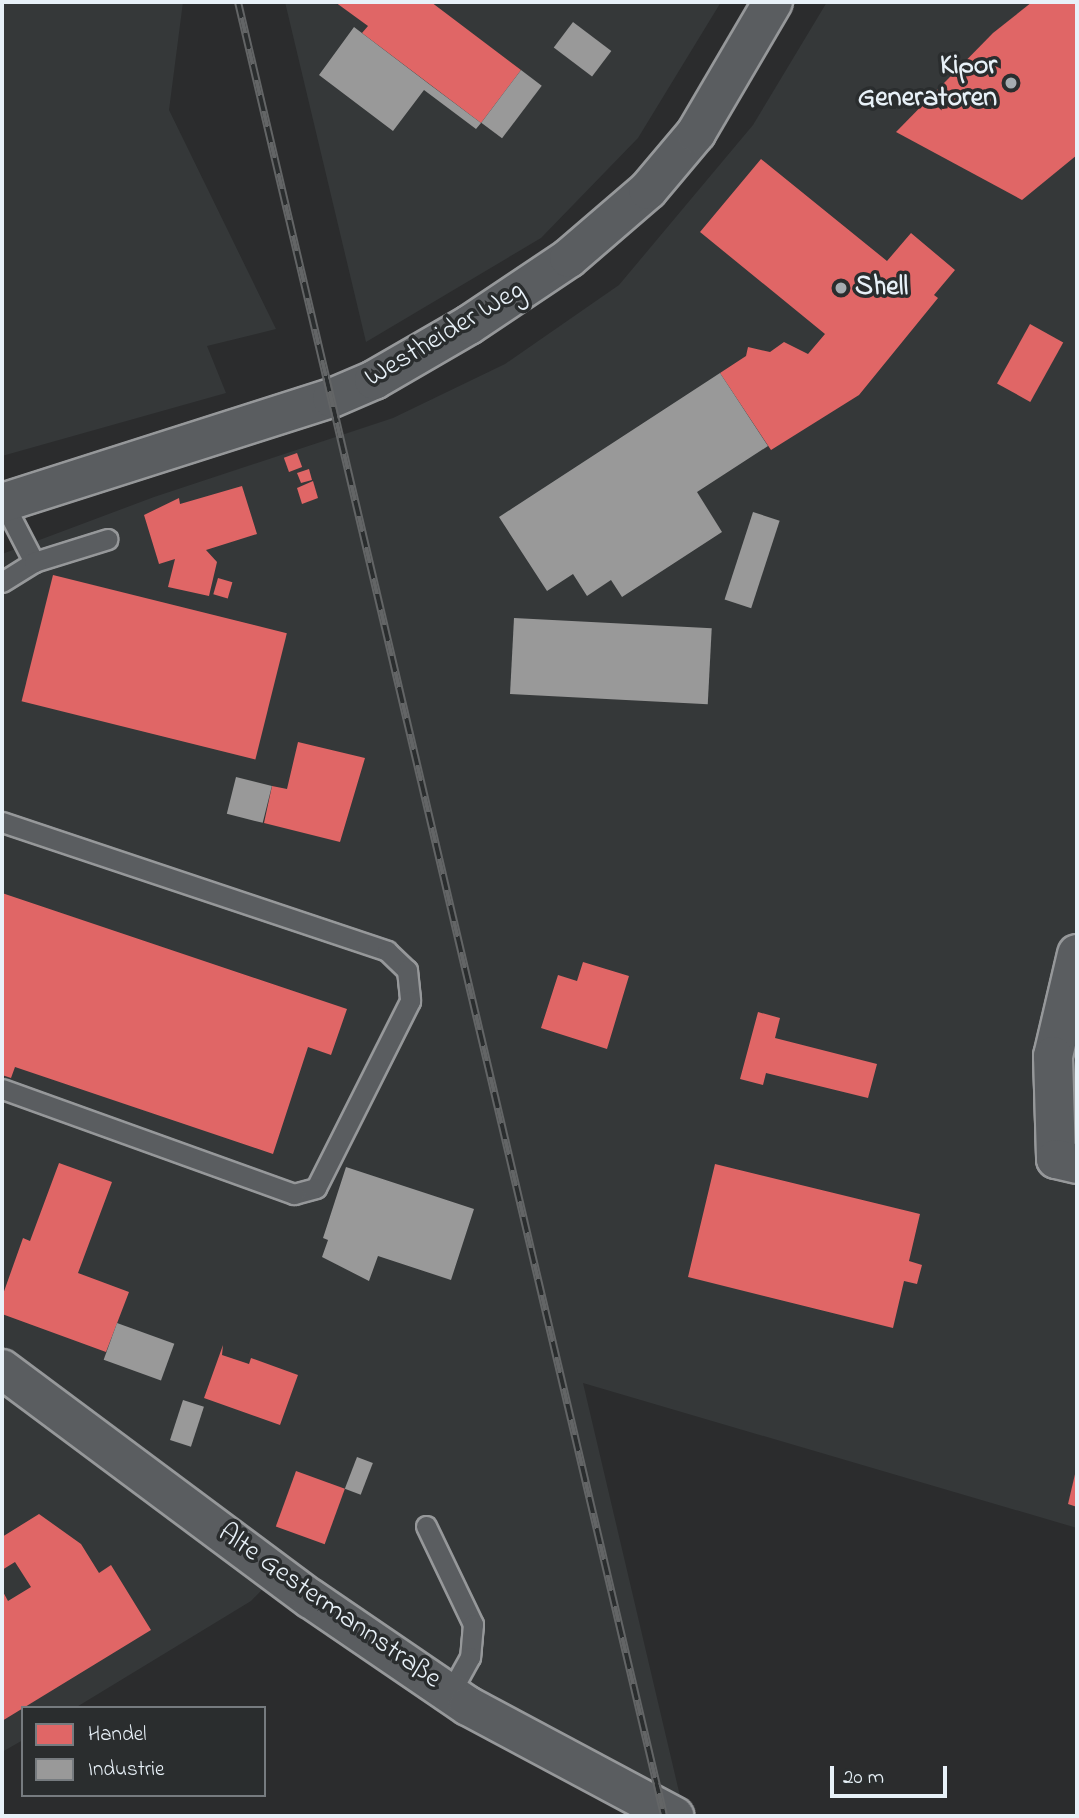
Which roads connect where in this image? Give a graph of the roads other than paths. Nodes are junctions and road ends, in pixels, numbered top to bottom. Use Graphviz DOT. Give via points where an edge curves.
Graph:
graph roads {
  1 [pos="773,2"];
  2 [pos="2,503"];
  3 [pos="108,539"];
  4 [pos="34,562"];
  5 [pos="2,582"];
  6 [pos="2,822"];
  7 [pos="1077,954"];
  8 [pos="2,1089"];
  9 [pos="1077,1164"];
  10 [pos="2,1370"];
  11 [pos="426,1526"];
  12 [pos="451,1691"];
  13 [pos="674,1816"];
  1 -- 2 [label="street, Westheider Weg" via="696,133 648,190 569,258 469,325 332,398"];
  2 -- 4 [label="lane"];
  3 -- 4 [label="lane"];
  4 -- 5 [label="lane"];
  6 -- 8 [label="lane" via="387,951 407,970 410,1002 317,1188 294,1194"];
  7 -- 9 [label="street" via="1053,1056 1056,1158"];
  10 -- 12 [label="street, Alte Gestermannstraße" via="311,1598"];
  11 -- 12 [label="lane" via="473,1624 470,1657"];
  12 -- 13 [label="street, Alte Gestermannstraße" via="468,1706"];
}
